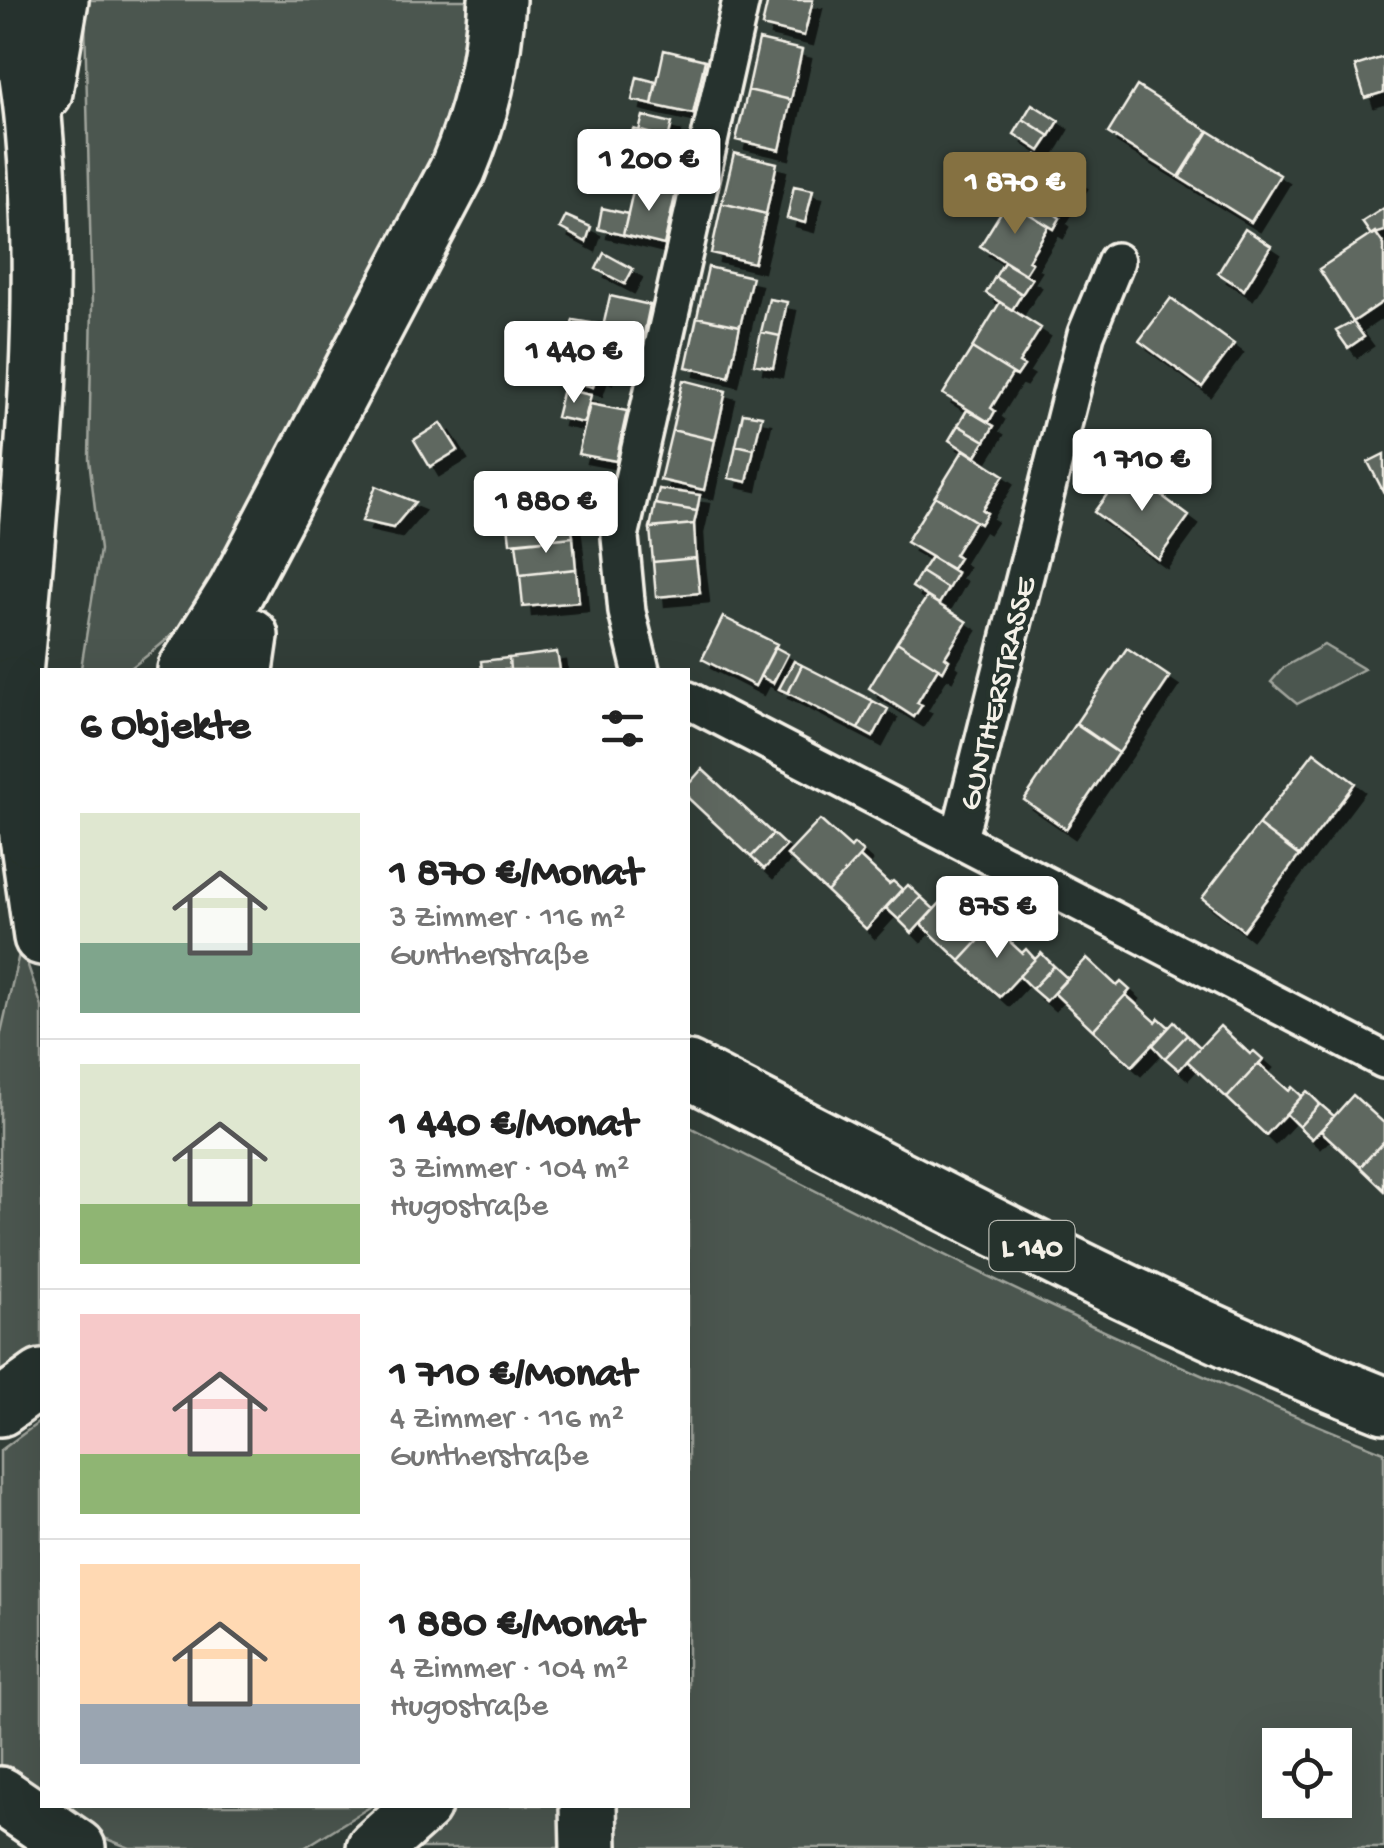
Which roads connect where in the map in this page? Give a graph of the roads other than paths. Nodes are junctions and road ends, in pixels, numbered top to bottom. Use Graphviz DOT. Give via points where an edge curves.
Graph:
graph roads {
  1 [pos="16,0"];
  2 [pos="60,0"];
  3 [pos="496,0"];
  4 [pos="532,0"];
  5 [pos="741,0"];
  6 [pos="34,129"];
  7 [pos="1116,262"];
  8 [pos="241,642"];
  9 [pos="174,668"];
  10 [pos="190,668"];
  11 [pos="641,668"];
  12 [pos="15,697"];
  13 [pos="690,701"];
  14 [pos="40,745"];
  15 [pos="959,838"];
  16 [pos="40,923"];
  17 [pos="1384,1060"];
  18 [pos="690,1071"];
  19 [pos="40,1379"];
  20 [pos="1384,1405"];
  21 [pos="0,1408"];
  22 [pos="0,1795"];
  23 [pos="420,1808"];
  24 [pos="588,1808"];
  25 [pos="0,1812"];
  26 [pos="42,1848"];
  27 [pos="77,1848"];
  28 [pos="376,1848"];
  29 [pos="589,1848"];
  1 -- 6 [label="main road"];
  2 -- 6 [label="main road" via="53,62"];
  3 -- 8 [label="main road" via="494,49 479,118 458,171"];
  4 -- 8 [label="main road" via="522,56 496,131"];
  5 -- 11 [label="street" via="620,537"];
  6 -- 12 [label="main road" via="39,308"];
  7 -- 15 [label="street, GUNTHERSTRASSE" via="1086,334"];
  8 -- 9 [label="main road"];
  8 -- 10 [label="main road"];
  12 -- 14 [label="main road"];
  12 -- 16 [label="main road, bridge"];
  13 -- 15 [label="street"];
  15 -- 17 [label="street"];
  18 -- 20 [label="main road, L 140" via="1046,1253"];
  19 -- 21 [label="main road"];
  22 -- 27 [label="main road"];
  23 -- 28 [label="main road"];
  24 -- 29 [label="main road"];
  25 -- 26 [label="main road"];
}
